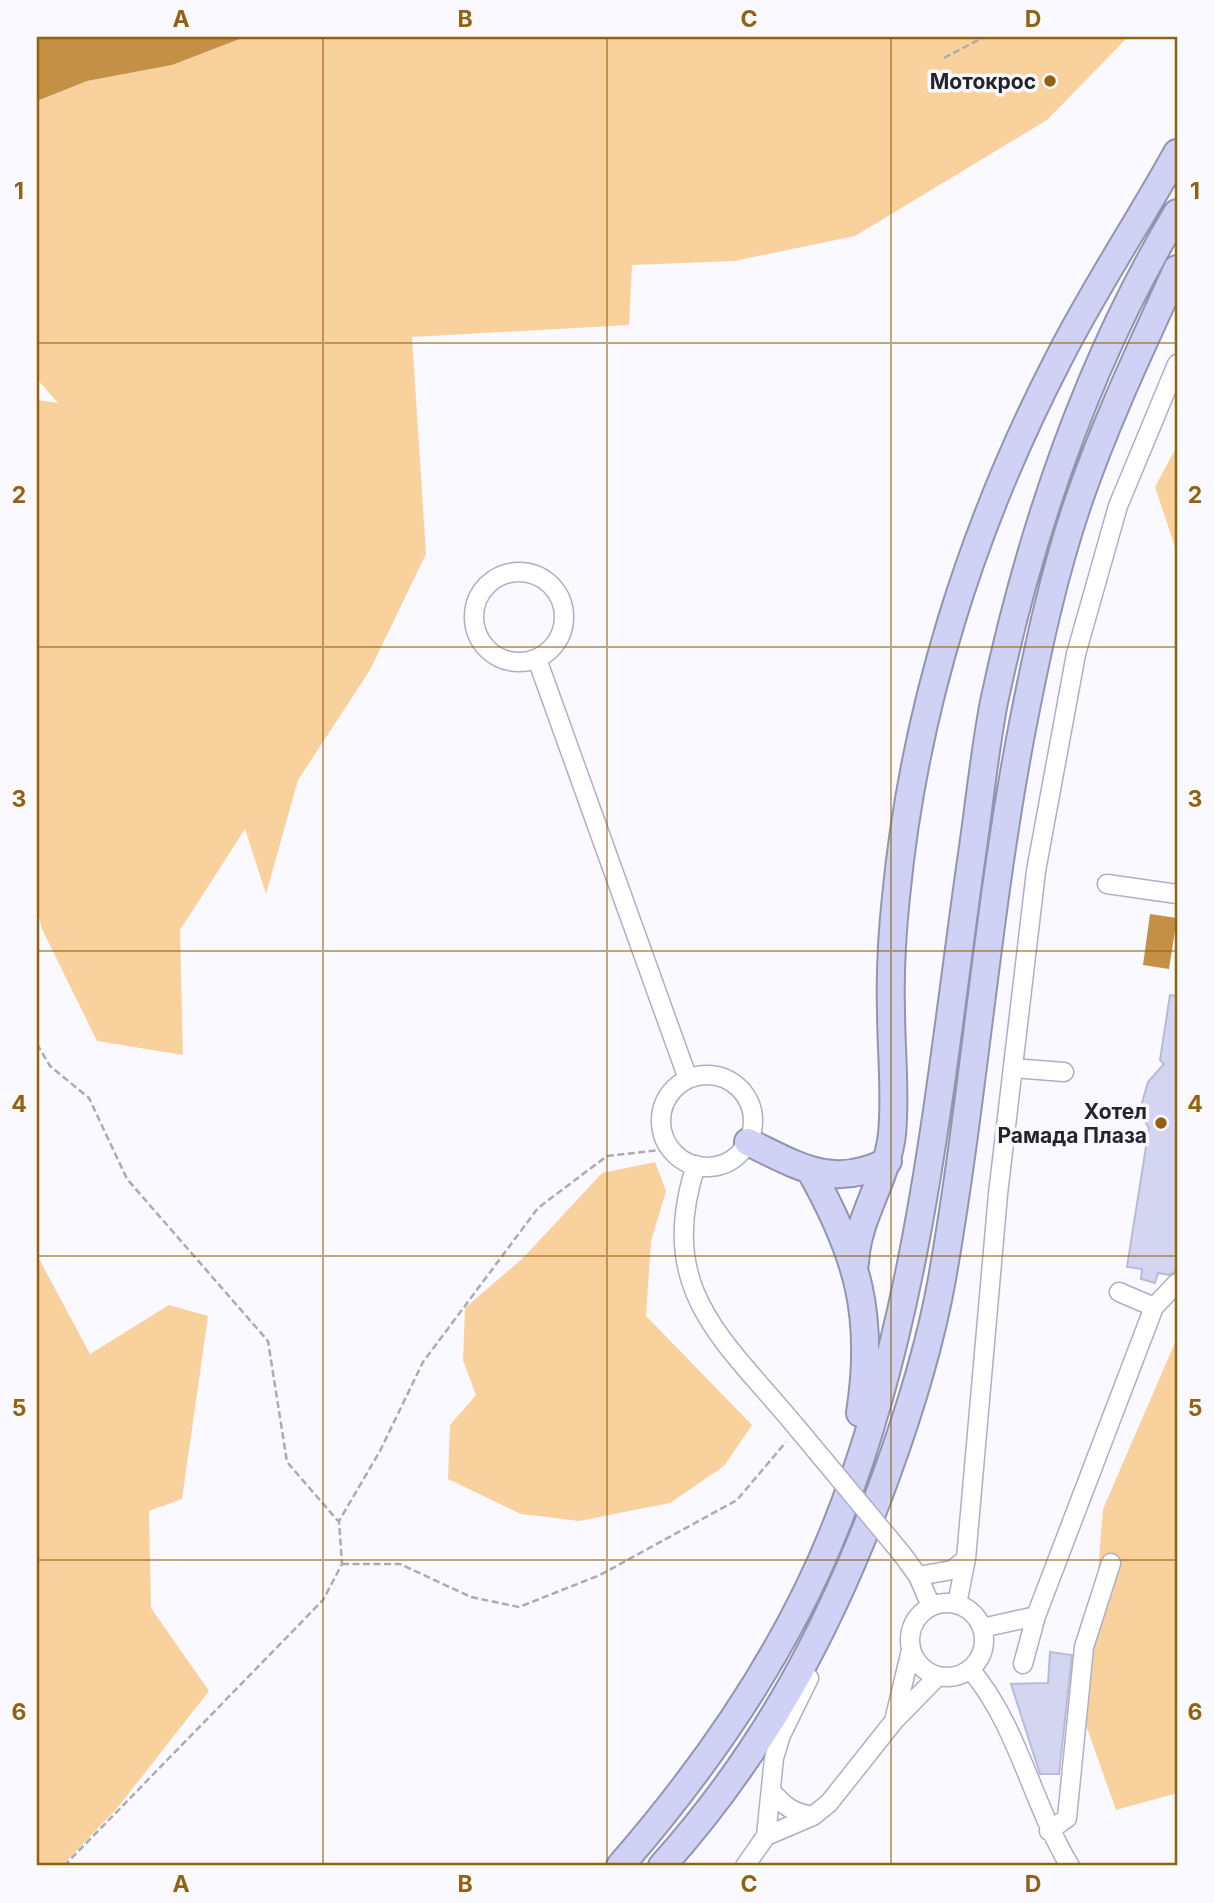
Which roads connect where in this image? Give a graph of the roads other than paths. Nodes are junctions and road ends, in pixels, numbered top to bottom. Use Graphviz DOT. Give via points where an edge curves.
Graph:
graph roads {
  1 [pos="1177,153"];
  2 [pos="1177,213"];
  3 [pos="1177,269"];
  4 [pos="1177,364"];
  5 [pos="537,659"];
  6 [pos="1107,884"];
  7 [pos="1177,894"];
  8 [pos="1014,1068"];
  9 [pos="1064,1072"];
  10 [pos="688,1079"];
  11 [pos="748,1142"];
  12 [pos="888,1161"];
  13 [pos="696,1165"];
  14 [pos="811,1172"];
  15 [pos="855,1263"];
  16 [pos="1177,1283"];
  17 [pos="1119,1292"];
  18 [pos="1154,1307"];
  19 [pos="856,1556"];
  20 [pos="966,1559"];
  21 [pos="1111,1563"];
  22 [pos="918,1576"];
  23 [pos="957,1604"];
  24 [pos="930,1606"];
  25 [pos="1036,1616"];
  26 [pos="982,1628"];
  27 [pos="911,1650"];
  28 [pos="1023,1664"];
  29 [pos="970,1669"];
  30 [pos="938,1676"];
  31 [pos="753,1691"];
  32 [pos="894,1721"];
  33 [pos="771,1791"];
  34 [pos="813,1816"];
  35 [pos="1049,1831"];
  36 [pos="766,1836"];
  37 [pos="620,1866"];
  38 [pos="662,1866"];
  39 [pos="745,1866"];
  40 [pos="1070,1866"];
  1 -- 12 [label="highway" via="1059,357 1014,450 976,545 937,665 896,897"];
  2 -- 31 [label="highway" via="1110,339 1068,441 1024,577 993,706 937,1113 900,1318 869,1435 834,1532"];
  3 -- 19 [label="highway" via="1079,498 1047,615 1001,861 941,1283 902,1431"];
  4 -- 8 [label="street" via="1118,506 1076,654 1036,871"];
  5 -- 5 [label="street" via="558,640 564,612 561,599 542,577 514,571 501,575 478,596 474,620 481,642 506,661"];
  5 -- 10 [label="street"];
  6 -- 7 [label="street"];
  8 -- 9 [label="street"];
  8 -- 20 [label="street" via="998,1194"];
  10 -- 11 [label="street" via="716,1075 740,1089 752,1114"];
  10 -- 13 [label="street" via="668,1096 661,1123 670,1149"];
  11 -- 13 [label="street" via="726,1163"];
  11 -- 14 [label="highway"];
  12 -- 14 [label="highway" via="856,1173"];
  12 -- 15 [label="highway" via="862,1223"];
  13 -- 22 [label="street, bridge" via="685,1199 681,1244 687,1276 701,1310"];
  14 -- 15 [label="highway" via="844,1232"];
  15 -- 31 [label="highway" via="865,1345 856,1438 819,1546"];
  16 -- 18 [label="street"];
  17 -- 18 [label="street"];
  18 -- 25 [label="street"];
  19 -- 33 [label="street" via="844,1611 781,1735"];
  19 -- 38 [label="highway" via="826,1625 757,1746"];
  20 -- 22 [label="street" via="951,1570"];
  20 -- 23 [label="street"];
  21 -- 35 [label="street" via="1084,1647 1067,1818"];
  22 -- 24 [label="street"];
  23 -- 24 [label="street"];
  23 -- 26 [label="street" via="973,1613"];
  24 -- 27 [label="street" via="913,1624"];
  25 -- 26 [label="street"];
  25 -- 28 [label="street"];
  26 -- 29 [label="street" via="982,1650"];
  27 -- 30 [label="street" via="926,1670"];
  27 -- 32 [label="street"];
  29 -- 30 [label="street"];
  29 -- 35 [label="street" via="1023,1762"];
  30 -- 32 [label="street"];
  31 -- 37 [label="highway" via="666,1813"];
  32 -- 34 [label="street" via="829,1803"];
  33 -- 34 [label="street" via="785,1806"];
  33 -- 36 [label="street"];
  34 -- 36 [label="street"];
  35 -- 40 [label="street"];
  36 -- 39 [label="street"];
}
